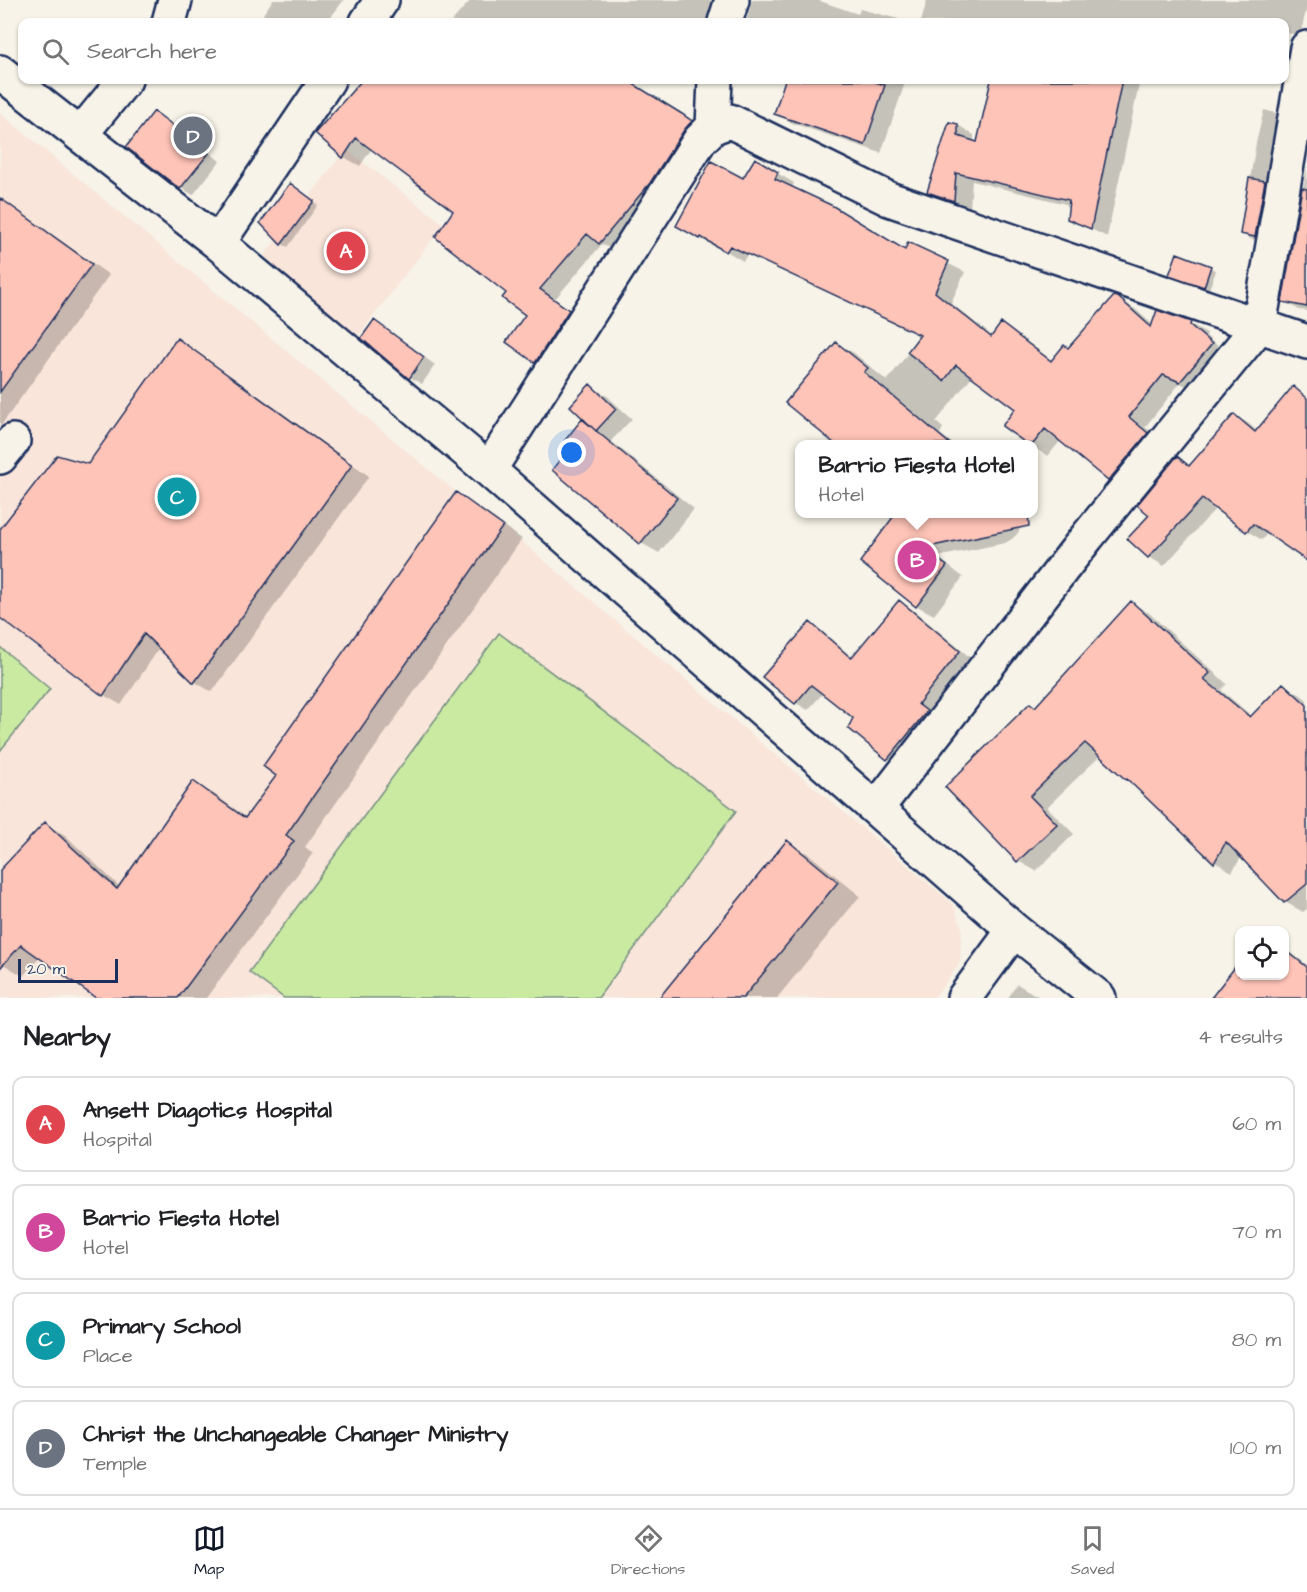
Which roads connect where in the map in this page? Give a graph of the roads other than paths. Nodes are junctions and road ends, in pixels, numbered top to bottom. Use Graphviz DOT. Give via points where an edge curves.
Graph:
graph roads {
  1 [pos="175,0"];
  2 [pos="382,0"];
  3 [pos="732,0"];
  4 [pos="170,18"];
  5 [pos="370,18"];
  6 [pos="726,18"];
  7 [pos="1307,48"];
  8 [pos="0,72"];
  9 [pos="122,84"];
  10 [pos="325,84"];
  11 [pos="715,84"];
  12 [pos="713,127"];
  13 [pos="80,135"];
  14 [pos="218,243"];
  15 [pos="1259,326"];
  16 [pos="1307,342"];
  17 [pos="489,470"];
  18 [pos="876,809"];
  19 [pos="1014,930"];
  20 [pos="964,998"];
  21 [pos="1098,998"];
  1 -- 4 [label="street"];
  2 -- 5 [label="street"];
  3 -- 6 [label="street"];
  7 -- 15 [label="street"];
  8 -- 13 [label="street"];
  9 -- 13 [label="street"];
  10 -- 14 [label="street"];
  11 -- 12 [label="street"];
  12 -- 15 [label="street" via="730,121 890,199"];
  12 -- 17 [label="street" via="700,141"];
  13 -- 14 [label="street"];
  14 -- 17 [label="street"];
  15 -- 16 [label="street"];
  15 -- 18 [label="street" via="1087,537"];
  17 -- 18 [label="street"];
  18 -- 19 [label="street"];
  19 -- 20 [label="street"];
  19 -- 21 [label="street"];
}
